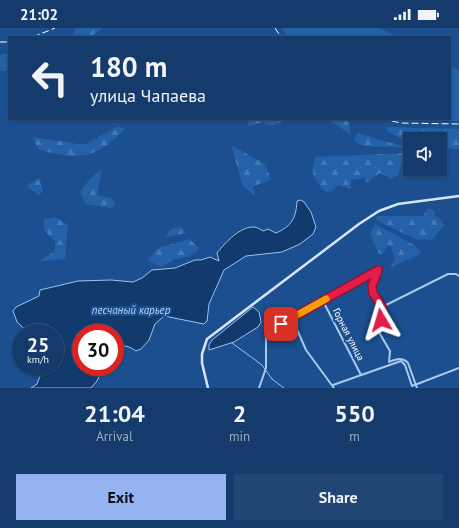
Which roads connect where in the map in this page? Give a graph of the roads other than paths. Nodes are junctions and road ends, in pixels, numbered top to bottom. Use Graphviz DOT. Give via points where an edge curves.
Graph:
graph roads {
  1 [pos="459,196"];
  2 [pos="459,277"];
  3 [pos="323,301"];
  4 [pos="382,307"];
  5 [pos="292,318"];
  6 [pos="390,363"];
  7 [pos="459,368"];
  8 [pos="361,375"];
  9 [pos="416,384"];
  10 [pos="334,387"];
  11 [pos="208,388"];
  12 [pos="259,388"];
  13 [pos="417,388"];
  1 -- 11 [label="street" via="403,203 379,211 233,318 212,335 204,346 202,363"];
  2 -- 4 [label="street" via="456,274 448,274"];
  3 -- 4 [label="street" via="378,270 372,286 373,293"];
  3 -- 5 [label="street"];
  3 -- 8 [label="street, Горная улица"];
  4 -- 6 [label="street" via="380,334 390,351"];
  5 -- 10 [label="street" via="306,350"];
  5 -- 12 [label="street" via="266,333 266,368"];
  6 -- 8 [label="street"];
  6 -- 9 [label="street" via="400,358 406,360"];
  7 -- 9 [label="street"];
  8 -- 10 [label="street"];
  9 -- 13 [label="street"];
}
